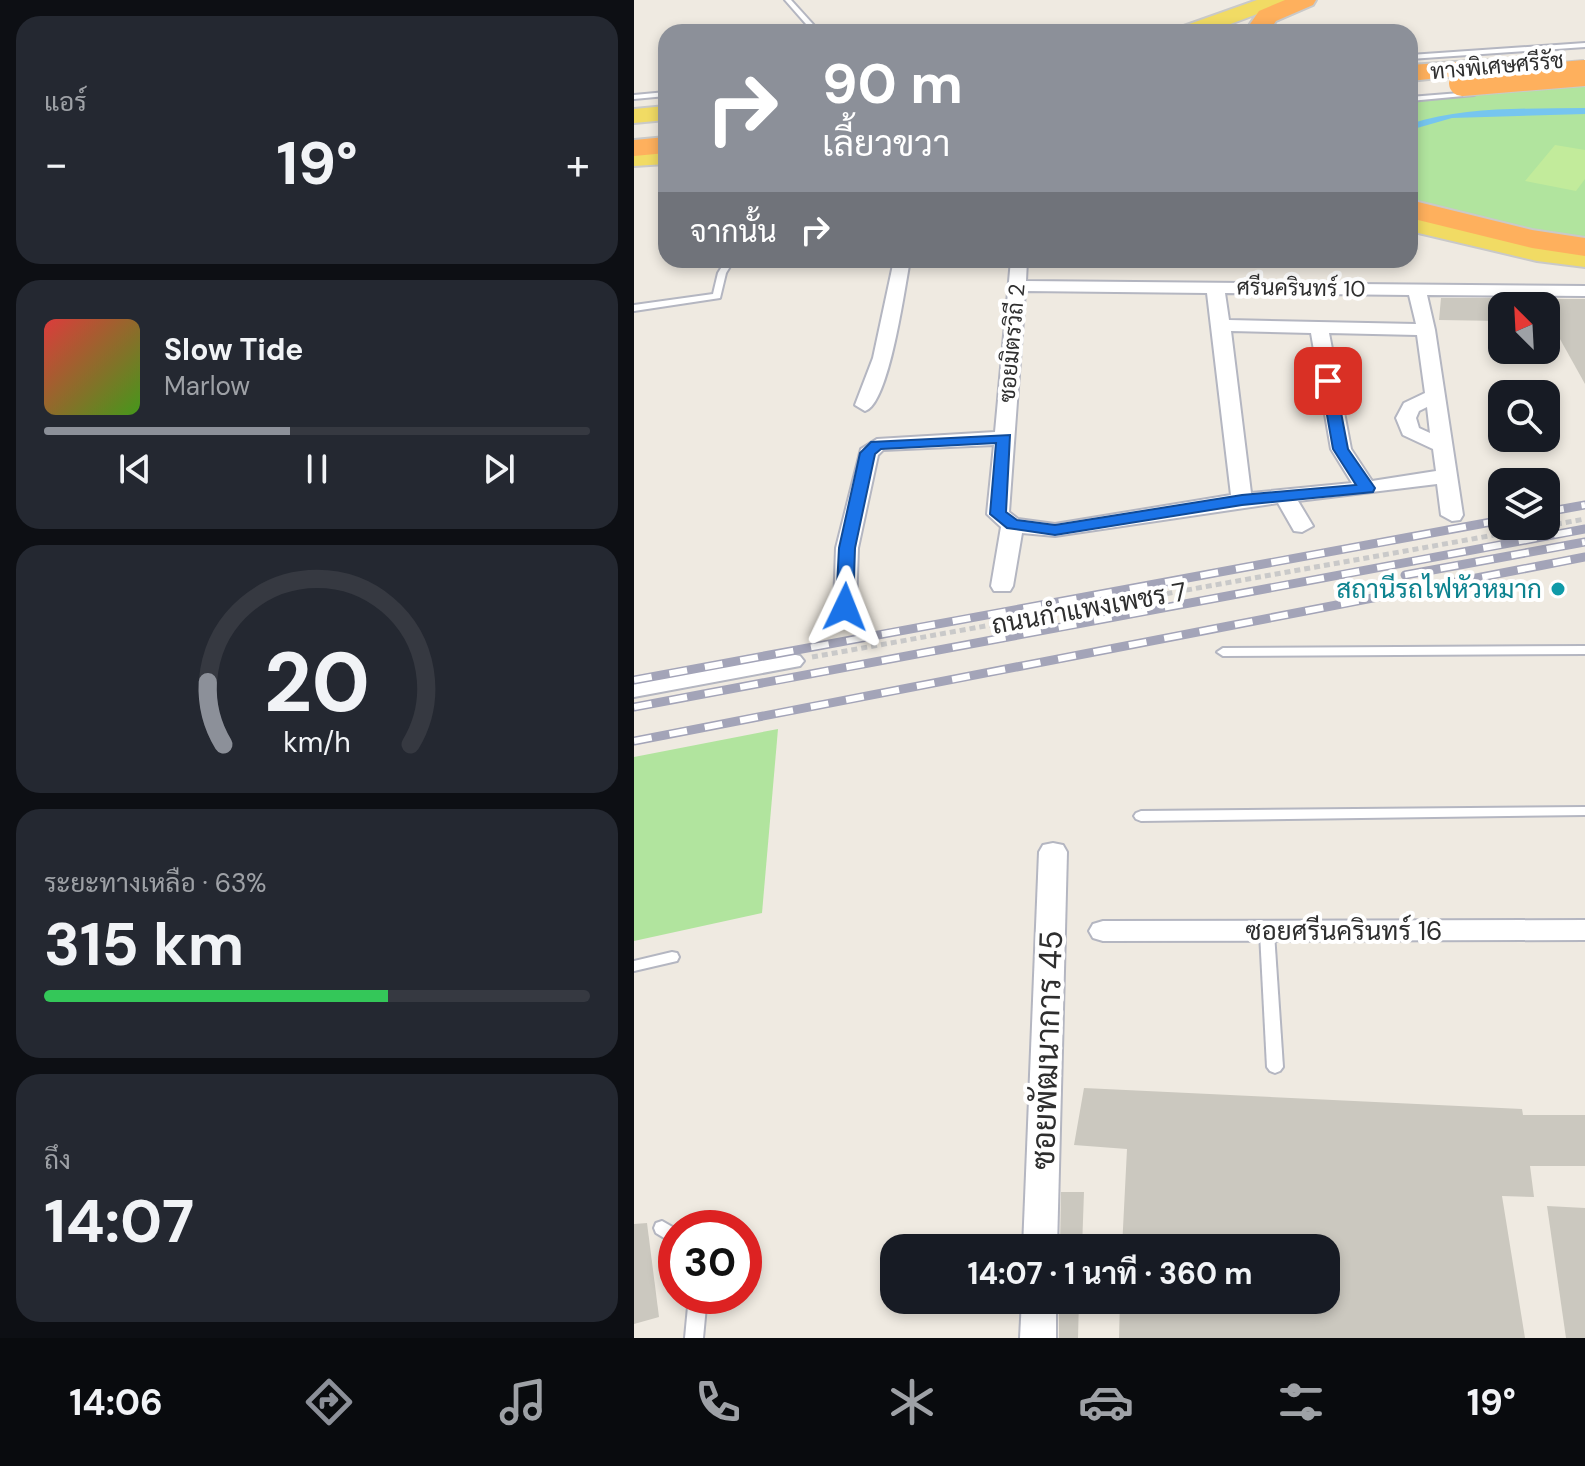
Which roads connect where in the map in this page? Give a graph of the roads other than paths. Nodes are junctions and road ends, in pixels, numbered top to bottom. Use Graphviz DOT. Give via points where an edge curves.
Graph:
graph roads {
  1 [pos="788,0"];
  2 [pos="1305,0"];
  3 [pos="1269,16"];
  4 [pos="810,24"];
  5 [pos="1229,24"];
  6 [pos="1585,45"];
  7 [pos="1418,57"];
  8 [pos="1585,59"];
  9 [pos="1494,60"];
  10 [pos="1418,65"];
  11 [pos="1515,69"];
  12 [pos="1418,72"];
  13 [pos="1585,73"];
  14 [pos="1539,87"];
  15 [pos="1469,88"];
  16 [pos="1418,90"];
  17 [pos="658,95"];
  18 [pos="634,97"];
  19 [pos="1418,98"];
  20 [pos="658,114"];
  21 [pos="634,116"];
  22 [pos="658,124"];
  23 [pos="634,126"];
  24 [pos="658,135"];
  25 [pos="634,137"];
  26 [pos="658,146"];
  27 [pos="634,148"];
  28 [pos="658,156"];
  29 [pos="634,158"];
  30 [pos="658,172"];
  31 [pos="634,174"];
  32 [pos="1418,211"];
  33 [pos="1418,225"];
  34 [pos="1585,247"];
  35 [pos="1585,259"];
  36 [pos="725,268"];
  37 [pos="900,268"];
  38 [pos="1018,268"];
  39 [pos="1017,286"];
  40 [pos="1215,287"];
  41 [pos="1416,289"];
  42 [pos="1585,291"];
  43 [pos="634,308"];
  44 [pos="1222,325"];
  45 [pos="1319,328"];
  46 [pos="1426,330"];
  47 [pos="1435,396"];
  48 [pos="865,405"];
  49 [pos="1004,438"];
  50 [pos="1442,446"];
  51 [pos="1446,476"];
  52 [pos="1367,488"];
  53 [pos="1284,496"];
  54 [pos="1242,500"];
  55 [pos="1452,515"];
  56 [pos="1008,522"];
  57 [pos="1302,526"];
  58 [pos="1002,586"];
  59 [pos="845,607"];
  60 [pos="1585,650"];
  61 [pos="1223,652"];
  62 [pos="792,661"];
  63 [pos="634,689"];
  64 [pos="1585,811"];
  65 [pos="1141,816"];
  66 [pos="1053,852"];
  67 [pos="1585,930"];
  68 [pos="1103,931"];
  69 [pos="1267,933"];
  70 [pos="672,957"];
  71 [pos="634,966"];
  72 [pos="1275,1067"];
  73 [pos="1040,1234"];
  74 [pos="696,1314"];
  75 [pos="1039,1314"];
  76 [pos="694,1338"];
  77 [pos="1038,1338"];
  1 -- 4 [label="lane"];
  2 -- 3 [label="highway"];
  3 -- 5 [label="main road"];
  6 -- 9 [label="lane"];
  7 -- 9 [label="lane"];
  8 -- 9 [label="highway, ทางพิเศษศรีรัช"];
  9 -- 10 [label="highway"];
  9 -- 12 [label="highway, ทางพิเศษศรีรัช"];
  11 -- 14 [label="lane"];
  13 -- 15 [label="highway, ทางพิเศษศรีรัช, bridge"];
  15 -- 16 [label="highway, ทางพิเศษศรีรัช"];
  15 -- 19 [label="lane"];
  17 -- 18 [label="lane"];
  20 -- 21 [label="main road"];
  22 -- 23 [label="main road"];
  24 -- 25 [label="highway"];
  26 -- 27 [label="highway"];
  28 -- 29 [label="main road"];
  30 -- 31 [label="main road"];
  32 -- 34 [label="highway"];
  33 -- 35 [label="main road"];
  36 -- 43 [label="lane" via="717,296"];
  37 -- 48 [label="street" via="882,358"];
  38 -- 39 [label="street, ซอยมิตรวิถี 2"];
  39 -- 40 [label="street, ศรีนครินทร์ 10"];
  39 -- 49 [label="street, ซอยมิตรวิถี 2"];
  40 -- 41 [label="street, ศรีนครินทร์ 10"];
  40 -- 44 [label="street"];
  41 -- 42 [label="street, ศรีนครินทร์ 10"];
  41 -- 46 [label="street"];
  44 -- 45 [label="street"];
  44 -- 54 [label="street"];
  45 -- 46 [label="street"];
  45 -- 52 [label="street" via="1341,449"];
  46 -- 47 [label="street"];
  47 -- 50 [label="street"];
  47 -- 50 [label="street" via="1411,407 1406,418 1410,431"];
  49 -- 56 [label="street, ซอยมิตรวิถี 2" via="998,514"];
  49 -- 59 [label="street" via="872,448 847,548"];
  50 -- 51 [label="street"];
  51 -- 52 [label="street"];
  51 -- 55 [label="street"];
  52 -- 53 [label="street"];
  53 -- 54 [label="street"];
  53 -- 57 [label="street"];
  54 -- 56 [label="street" via="1055,530"];
  56 -- 58 [label="street, ซอยมิตรวิถี 2"];
  60 -- 61 [label="lane"];
  62 -- 63 [label="street"];
  64 -- 65 [label="lane"];
  66 -- 73 [label="street, ซอยพัฒนาการ 45"];
  67 -- 69 [label="street, ซอยศรีนครินทร์ 16"];
  68 -- 69 [label="street, ซอยศรีนครินทร์ 16"];
  69 -- 72 [label="lane"];
  70 -- 71 [label="lane"];
  74 -- 76 [label="lane"];
  75 -- 77 [label="street"];
}
